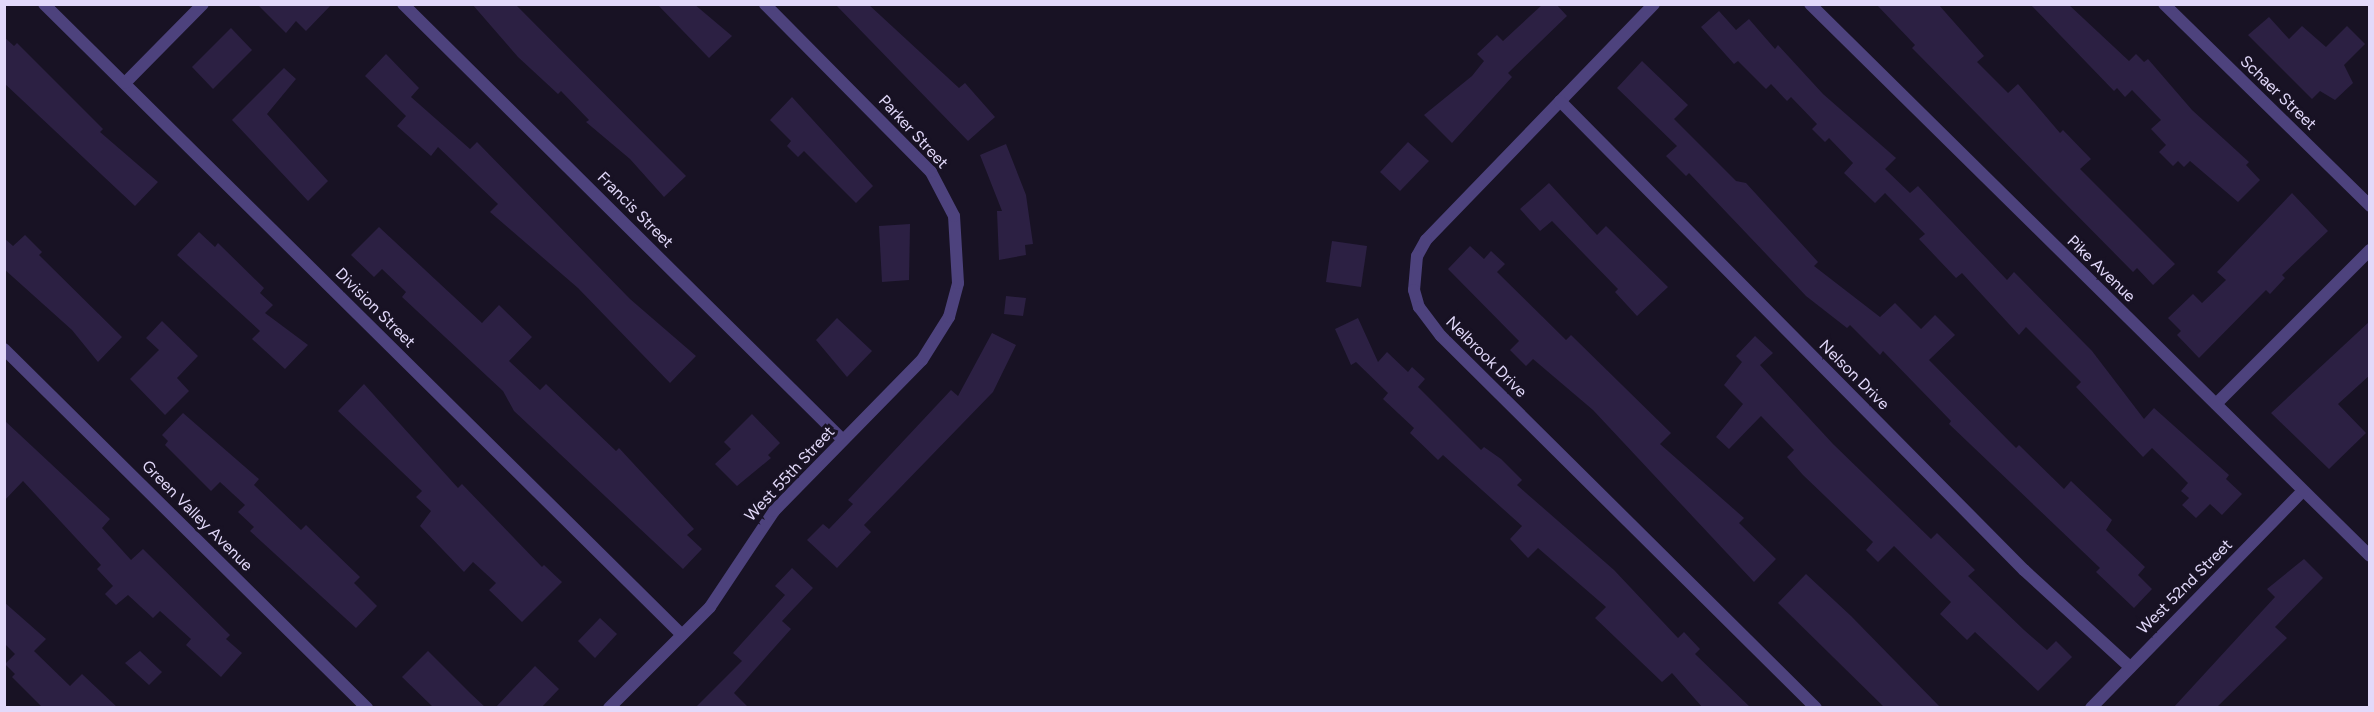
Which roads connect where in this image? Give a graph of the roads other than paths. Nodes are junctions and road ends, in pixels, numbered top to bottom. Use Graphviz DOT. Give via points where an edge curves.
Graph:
graph roads {
  1 [pos="44,4"];
  2 [pos="203,4"];
  3 [pos="403,4"];
  4 [pos="765,4"];
  5 [pos="1654,4"];
  6 [pos="1810,4"];
  7 [pos="2164,4"];
  8 [pos="124,83"];
  9 [pos="1560,101"];
  10 [pos="2370,206"];
  11 [pos="2370,250"];
  12 [pos="949,317"];
  13 [pos="4,349"];
  14 [pos="2216,404"];
  15 [pos="843,440"];
  16 [pos="2303,491"];
  17 [pos="2370,556"];
  18 [pos="682,635"];
  19 [pos="2130,667"];
  20 [pos="367,708"];
  21 [pos="609,708"];
  22 [pos="1816,708"];
  23 [pos="2091,708"];
  1 -- 8 [label="street, Division Street"];
  2 -- 8 [label="street"];
  3 -- 15 [label="street, Francis Street"];
  4 -- 12 [label="street, Parker Street" via="916,155 946,197 960,264"];
  5 -- 9 [label="street, Nelbrook Drive"];
  6 -- 14 [label="street, Pike Avenue"];
  7 -- 10 [label="street, Schaer Street"];
  8 -- 18 [label="street, Division Street"];
  9 -- 19 [label="street, Nelson Drive" via="2024,570"];
  9 -- 22 [label="street, Nelbrook Drive" via="1426,240 1413,277 1419,307 1441,336"];
  11 -- 14 [label="street"];
  12 -- 15 [label="street, West 55th Street" via="922,360"];
  13 -- 20 [label="street, Green Valley Avenue"];
  14 -- 16 [label="street, Pike Avenue"];
  15 -- 18 [label="street, West 55th Street" via="763,524 723,589"];
  16 -- 17 [label="street, Pike Avenue"];
  16 -- 19 [label="street, West 52nd Street"];
  18 -- 21 [label="street, West 55th Street"];
  19 -- 23 [label="street, West 52nd Street"];
}
